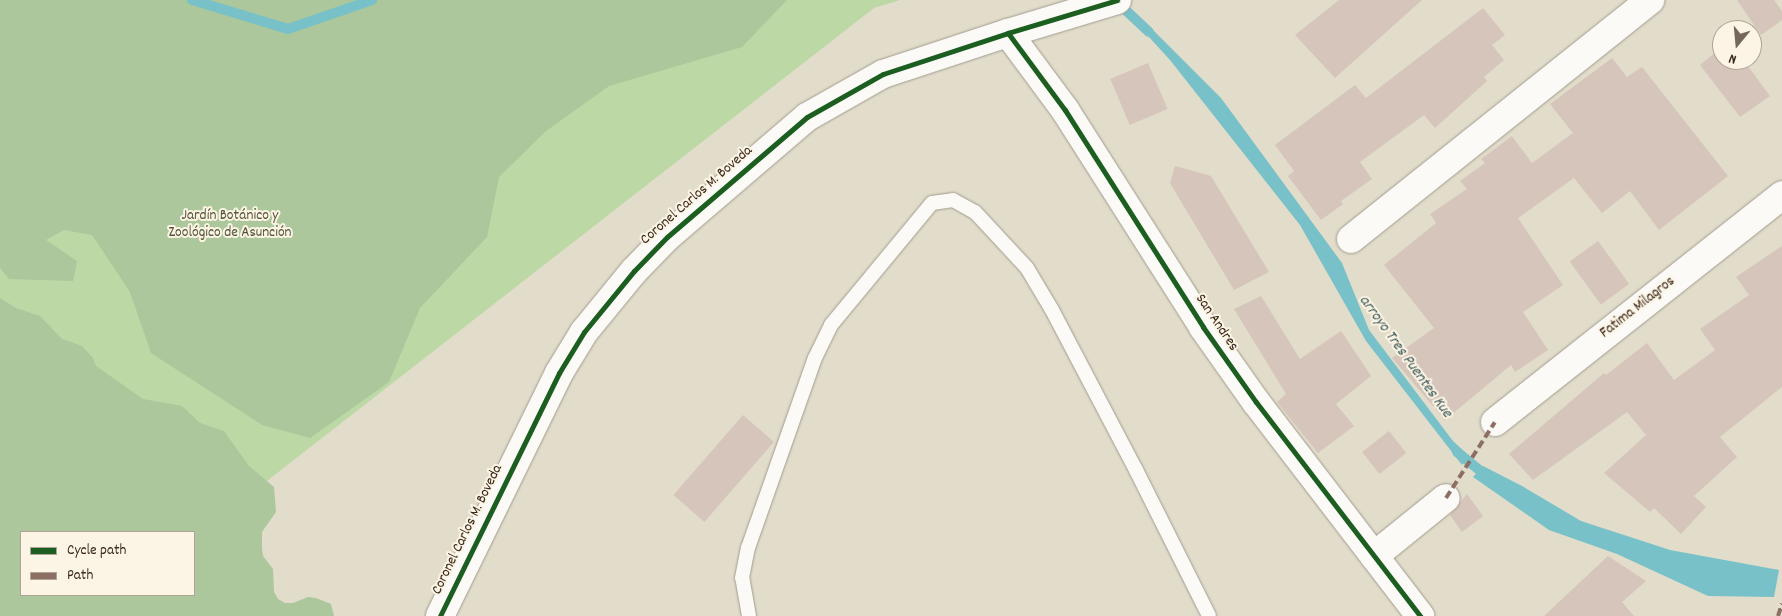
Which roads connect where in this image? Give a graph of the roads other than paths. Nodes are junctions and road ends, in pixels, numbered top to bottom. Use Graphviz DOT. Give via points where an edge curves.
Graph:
graph roads {
  1 [pos="1117,0"];
  2 [pos="1650,0"];
  3 [pos="1008,33"];
  4 [pos="1782,195"];
  5 [pos="1351,239"];
  6 [pos="1495,422"];
  7 [pos="1446,498"];
  8 [pos="1374,556"];
  9 [pos="440,616"];
  10 [pos="750,616"];
  11 [pos="1209,616"];
  12 [pos="1420,616"];
  1 -- 3 [label="street, Coronel Carlos M. Boveda"];
  2 -- 5 [label="street"];
  3 -- 8 [label="street, San Andres" via="1065,110 1203,327"];
  3 -- 9 [label="street, Coronel Carlos M. Boveda" via="883,74 807,117 647,257 584,332 559,373"];
  4 -- 6 [label="street, Fatima Milagros"];
  7 -- 8 [label="street"];
  8 -- 12 [label="street, San Andres"];
  10 -- 11 [label="lane" via="742,578 748,548 815,358 830,325 932,203 953,200 975,212 1026,268 1052,310"];
}
